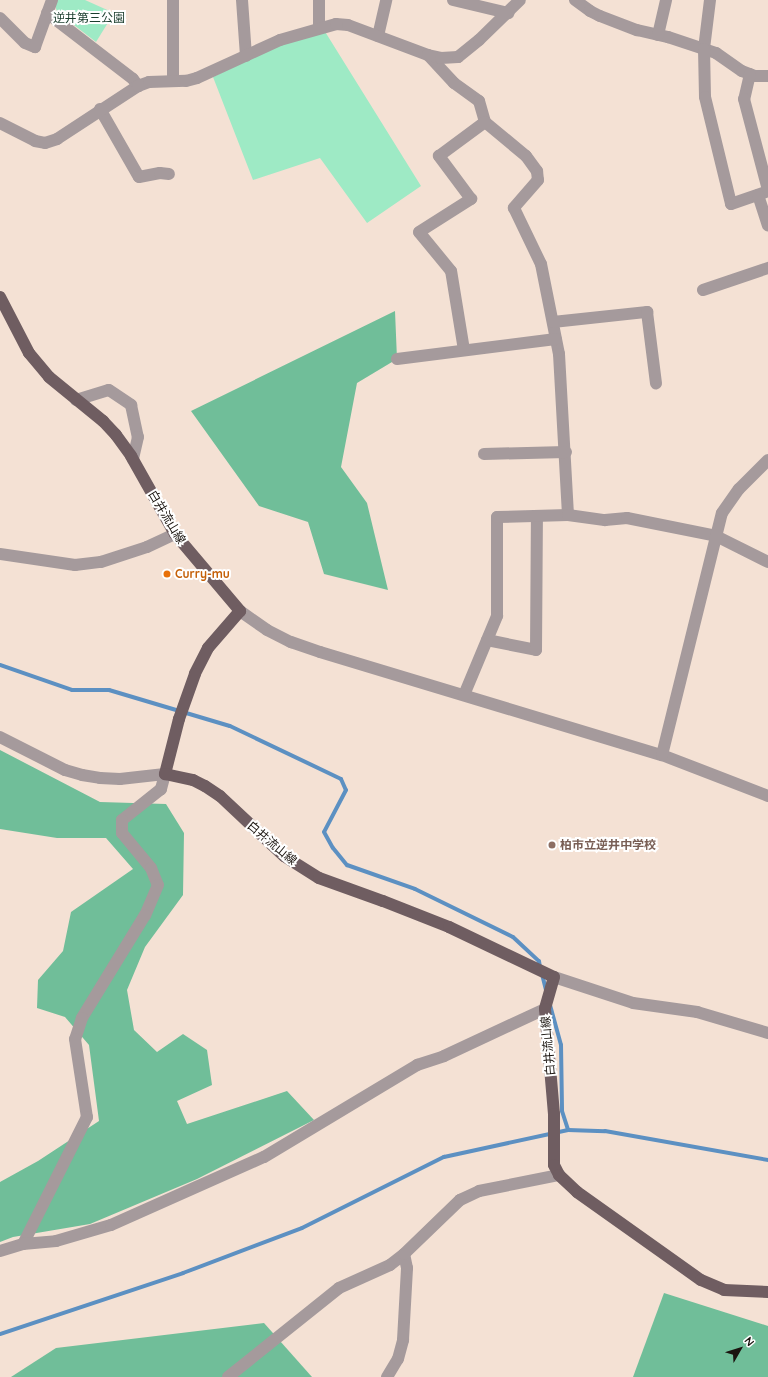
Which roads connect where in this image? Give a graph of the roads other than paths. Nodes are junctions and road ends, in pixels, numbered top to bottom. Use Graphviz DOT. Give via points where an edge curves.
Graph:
graph roads {
  1 [pos="52,0"];
  2 [pos="172,0"];
  3 [pos="242,0"];
  4 [pos="319,0"];
  5 [pos="386,0"];
  6 [pos="453,0"];
  7 [pos="520,0"];
  8 [pos="575,0"];
  9 [pos="666,0"];
  10 [pos="710,0"];
  11 [pos="47,13"];
  12 [pos="508,13"];
  13 [pos="0,18"];
  14 [pos="319,28"];
  15 [pos="658,35"];
  16 [pos="378,36"];
  17 [pos="704,49"];
  18 [pos="428,54"];
  19 [pos="246,56"];
  20 [pos="750,74"];
  21 [pos="768,76"];
  22 [pos="173,81"];
  23 [pos="138,86"];
  24 [pos="100,109"];
  25 [pos="485,122"];
  26 [pos="0,123"];
  27 [pos="169,174"];
  28 [pos="765,192"];
  29 [pos="768,225"];
  30 [pos="768,268"];
  31 [pos="703,290"];
  32 [pos="0,297"];
  33 [pos="553,322"];
  34 [pos="556,340"];
  35 [pos="464,350"];
  36 [pos="397,359"];
  37 [pos="656,383"];
  38 [pos="76,400"];
  39 [pos="566,452"];
  40 [pos="484,454"];
  41 [pos="134,459"];
  42 [pos="768,460"];
  43 [pos="568,515"];
  44 [pos="537,516"];
  45 [pos="175,534"];
  46 [pos="716,536"];
  47 [pos="0,554"];
  48 [pos="768,562"];
  49 [pos="240,611"];
  50 [pos="487,640"];
  51 [pos="464,695"];
  52 [pos="0,737"];
  53 [pos="662,755"];
  54 [pos="165,774"];
  55 [pos="768,796"];
  56 [pos="554,977"];
  57 [pos="545,1009"];
  58 [pos="768,1033"];
  59 [pos="559,1175"];
  60 [pos="23,1244"];
  61 [pos="0,1251"];
  62 [pos="404,1254"];
  63 [pos="768,1292"];
  64 [pos="228,1377"];
  65 [pos="387,1377"];
  1 -- 11 [label="street"];
  2 -- 22 [label="street"];
  3 -- 19 [label="street"];
  4 -- 14 [label="street"];
  5 -- 16 [label="street"];
  6 -- 12 [label="street"];
  7 -- 12 [label="street"];
  8 -- 15 [label="street" via="600,16"];
  9 -- 15 [label="street"];
  10 -- 17 [label="street"];
  11 -- 13 [label="street" via="35,47 25,43"];
  11 -- 23 [label="street" via="133,79"];
  12 -- 18 [label="street" via="458,57 441,58"];
  14 -- 16 [label="street" via="336,24 348,25"];
  14 -- 19 [label="street" via="280,40"];
  15 -- 17 [label="street"];
  16 -- 18 [label="street"];
  17 -- 20 [label="street" via="716,53"];
  17 -- 28 [label="street" via="705,97 731,204"];
  18 -- 25 [label="street" via="454,83 479,101"];
  19 -- 22 [label="street" via="186,82"];
  20 -- 21 [label="street"];
  20 -- 28 [label="street" via="744,99"];
  22 -- 23 [label="street" via="149,82"];
  23 -- 24 [label="street"];
  24 -- 26 [label="street" via="57,139 45,143 35,141"];
  24 -- 27 [label="street" via="140,177"];
  25 -- 33 [label="street" via="526,156 537,171 538,180 514,208 540,264"];
  25 -- 35 [label="street" via="439,156 471,199 419,232 451,271"];
  28 -- 29 [label="street"];
  30 -- 31 [label="street"];
  32 -- 38 [label="main road, 白井流山線" via="29,353 49,377"];
  33 -- 34 [label="street"];
  33 -- 37 [label="street" via="647,312"];
  34 -- 35 [label="street"];
  34 -- 39 [label="street"];
  35 -- 36 [label="street"];
  38 -- 41 [label="main road, 白井流山線" via="103,421"];
  38 -- 41 [label="street" via="108,390 131,405 138,437"];
  39 -- 40 [label="street"];
  39 -- 43 [label="street"];
  41 -- 45 [label="main road, 白井流山線"];
  42 -- 46 [label="street" via="739,489 722,513"];
  43 -- 44 [label="street"];
  43 -- 46 [label="street" via="605,520 627,518"];
  44 -- 50 [label="street" via="497,517 497,616"];
  44 -- 50 [label="street" via="536,650"];
  45 -- 47 [label="street" via="147,547 101,562 75,565"];
  45 -- 49 [label="main road, 白井流山線"];
  46 -- 48 [label="street"];
  46 -- 53 [label="street"];
  49 -- 51 [label="street" via="267,630 291,642"];
  49 -- 54 [label="main road" via="208,648 195,674 179,719"];
  50 -- 51 [label="street"];
  51 -- 53 [label="street"];
  52 -- 54 [label="street" via="65,770 82,775 120,779"];
  53 -- 55 [label="street"];
  54 -- 56 [label="main road, 白井流山線" via="193,780 210,789 284,856 319,878 449,926"];
  54 -- 60 [label="street" via="161,789 122,820 122,832 151,868 158,885 145,915 82,1018 75,1039 87,1117"];
  56 -- 57 [label="main road, 白井流山線"];
  56 -- 58 [label="street" via="633,1003 697,1012"];
  57 -- 59 [label="main road, 白井流山線" via="554,1114 554,1165"];
  57 -- 60 [label="street" via="444,1056 417,1065 264,1157 111,1225 56,1241"];
  59 -- 62 [label="street" via="479,1191 460,1200"];
  59 -- 63 [label="main road" via="577,1192 701,1280 724,1290"];
  60 -- 61 [label="street"];
  62 -- 64 [label="street" via="390,1265 339,1288"];
  62 -- 65 [label="street" via="407,1268 403,1340 398,1359"];
}
